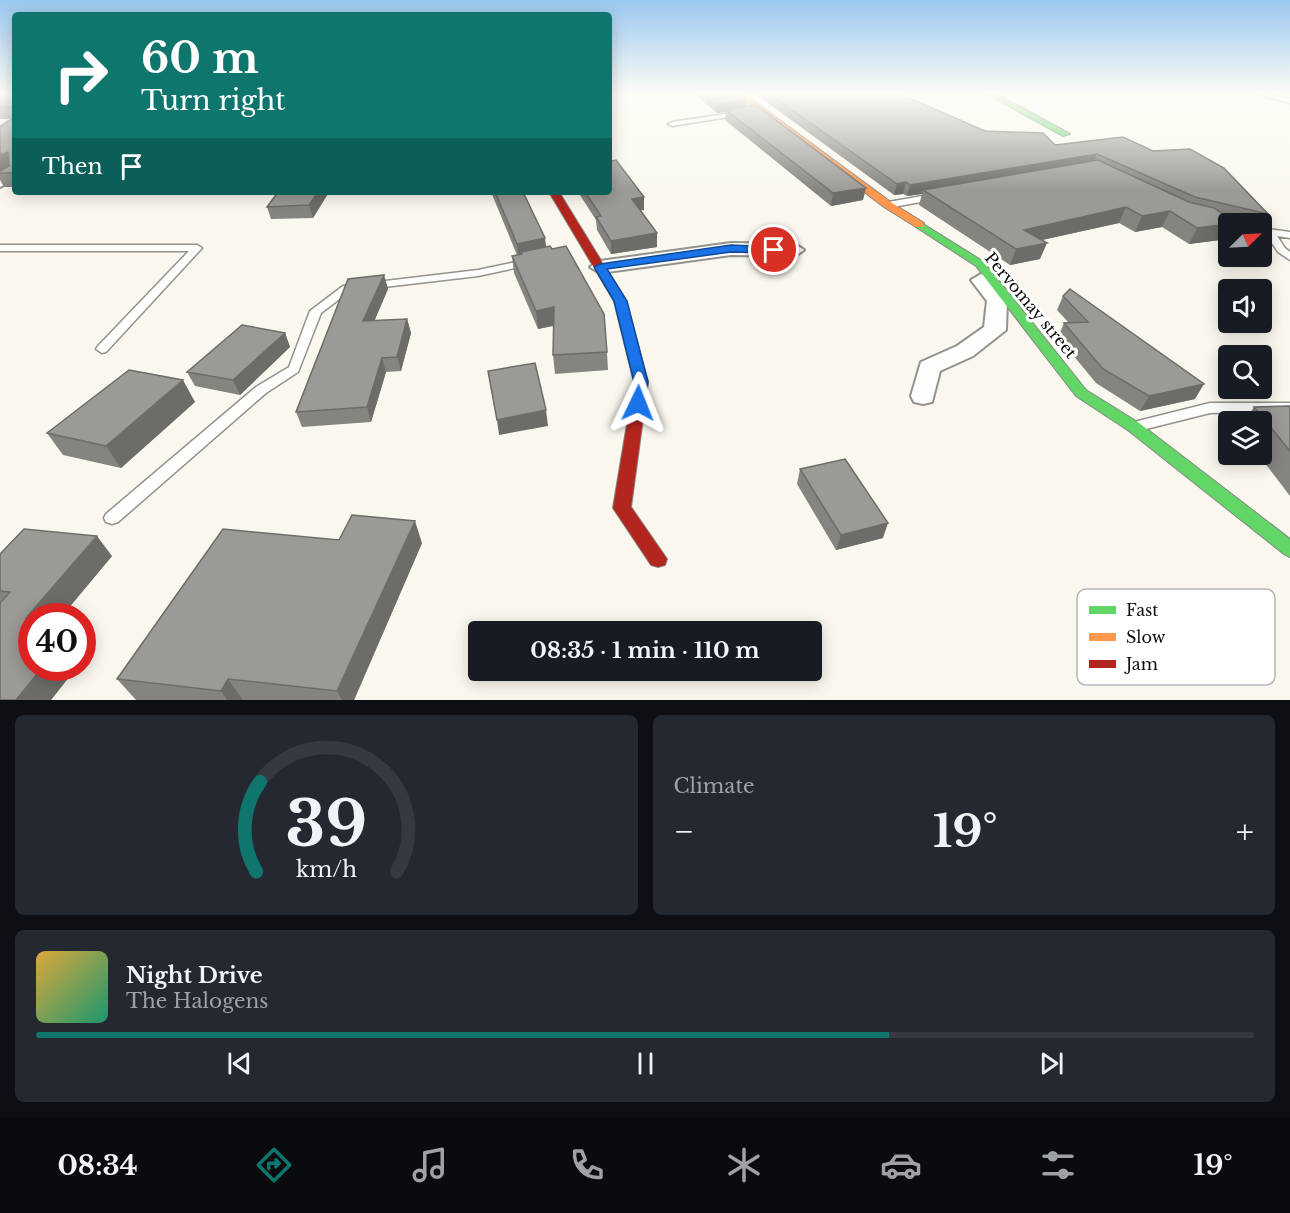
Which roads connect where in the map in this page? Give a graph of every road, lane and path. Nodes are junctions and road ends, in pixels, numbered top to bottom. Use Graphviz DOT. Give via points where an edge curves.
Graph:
graph roads {
  1 [pos="783,126"];
  2 [pos="1050,126"];
  3 [pos="1066,134"];
  4 [pos="556,195"];
  5 [pos="945,195"];
  6 [pos="888,205"];
  7 [pos="1272,233"];
  8 [pos="1290,235"];
  9 [pos="1272,239"];
  10 [pos="0,248"];
  11 [pos="795,250"];
  12 [pos="1290,257"];
  13 [pos="545,259"];
  14 [pos="600,267"];
  15 [pos="102,349"];
  16 [pos="923,396"];
  17 [pos="1290,407"];
  18 [pos="1134,427"];
  19 [pos="112,518"];
  20 [pos="1290,549"];
  21 [pos="658,559"];
  1 -- 6 [label="street, Pervomay street"];
  2 -- 3 [label="street"];
  4 -- 14 [label="street" via="584,251"];
  5 -- 6 [label="lane"];
  6 -- 16 [label="street" via="970,266 997,302 995,330 965,351 929,367"];
  6 -- 18 [label="street, Pervomay street" via="980,264 1082,393"];
  7 -- 8 [label="lane"];
  9 -- 12 [label="lane"];
  10 -- 15 [label="lane" via="197,248"];
  11 -- 14 [label="street" via="731,249"];
  13 -- 19 [label="lane" via="478,273 347,288 316,311 294,369 261,390"];
  14 -- 21 [label="street" via="620,301 641,382 622,508"];
  17 -- 18 [label="lane" via="1210,408"];
  18 -- 20 [label="street, Pervomay street"];
}
